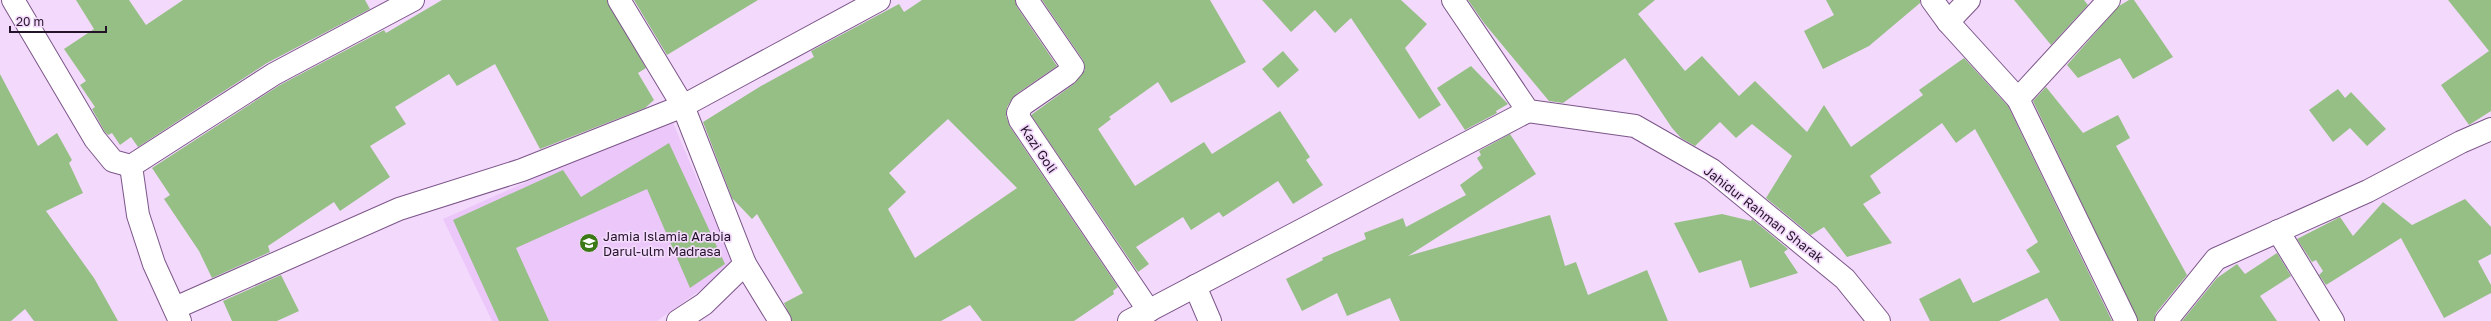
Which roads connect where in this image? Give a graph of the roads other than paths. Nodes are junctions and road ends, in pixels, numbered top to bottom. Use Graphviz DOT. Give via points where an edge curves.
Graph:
graph roads {
  1 [pos="14,0"];
  2 [pos="413,0"];
  3 [pos="619,0"];
  4 [pos="879,0"];
  5 [pos="1027,0"];
  6 [pos="1453,0"];
  7 [pos="1932,0"];
  8 [pos="1969,0"];
  9 [pos="2109,0"];
  10 [pos="1948,22"];
  11 [pos="2018,99"];
  12 [pos="683,106"];
  13 [pos="1528,111"];
  14 [pos="2491,130"];
  15 [pos="131,166"];
  16 [pos="2278,231"];
  17 [pos="745,264"];
  18 [pos="1195,286"];
  19 [pos="1148,311"];
  20 [pos="178,314"];
  21 [pos="678,321"];
  22 [pos="780,321"];
  23 [pos="1129,321"];
  24 [pos="1210,321"];
  25 [pos="1878,321"];
  26 [pos="2126,321"];
  27 [pos="2166,321"];
  28 [pos="2332,321"];
  1 -- 15 [label="street" via="95,139 113,161"];
  2 -- 15 [label="street" via="274,74"];
  3 -- 12 [label="street"];
  4 -- 12 [label="street"];
  5 -- 19 [label="street, Kazi Goli" via="1073,66 1067,74 1022,105 1018,113 1020,120"];
  6 -- 13 [label="street"];
  7 -- 10 [label="street"];
  8 -- 10 [label="street"];
  9 -- 11 [label="street"];
  10 -- 11 [label="street"];
  11 -- 26 [label="street"];
  12 -- 17 [label="street"];
  12 -- 20 [label="street" via="522,170 399,209"];
  13 -- 18 [label="street"];
  13 -- 25 [label="street, Jahidur Rahman Sharak" via="1635,126 1712,170 1845,279"];
  14 -- 16 [label="street" via="2461,142 2368,191"];
  15 -- 20 [label="street" via="138,215 154,264"];
  16 -- 27 [label="street" via="2216,259"];
  16 -- 28 [label="street"];
  17 -- 21 [label="street" via="704,304"];
  17 -- 22 [label="street"];
  18 -- 19 [label="street"];
  18 -- 24 [label="street"];
  19 -- 23 [label="street"];
}
